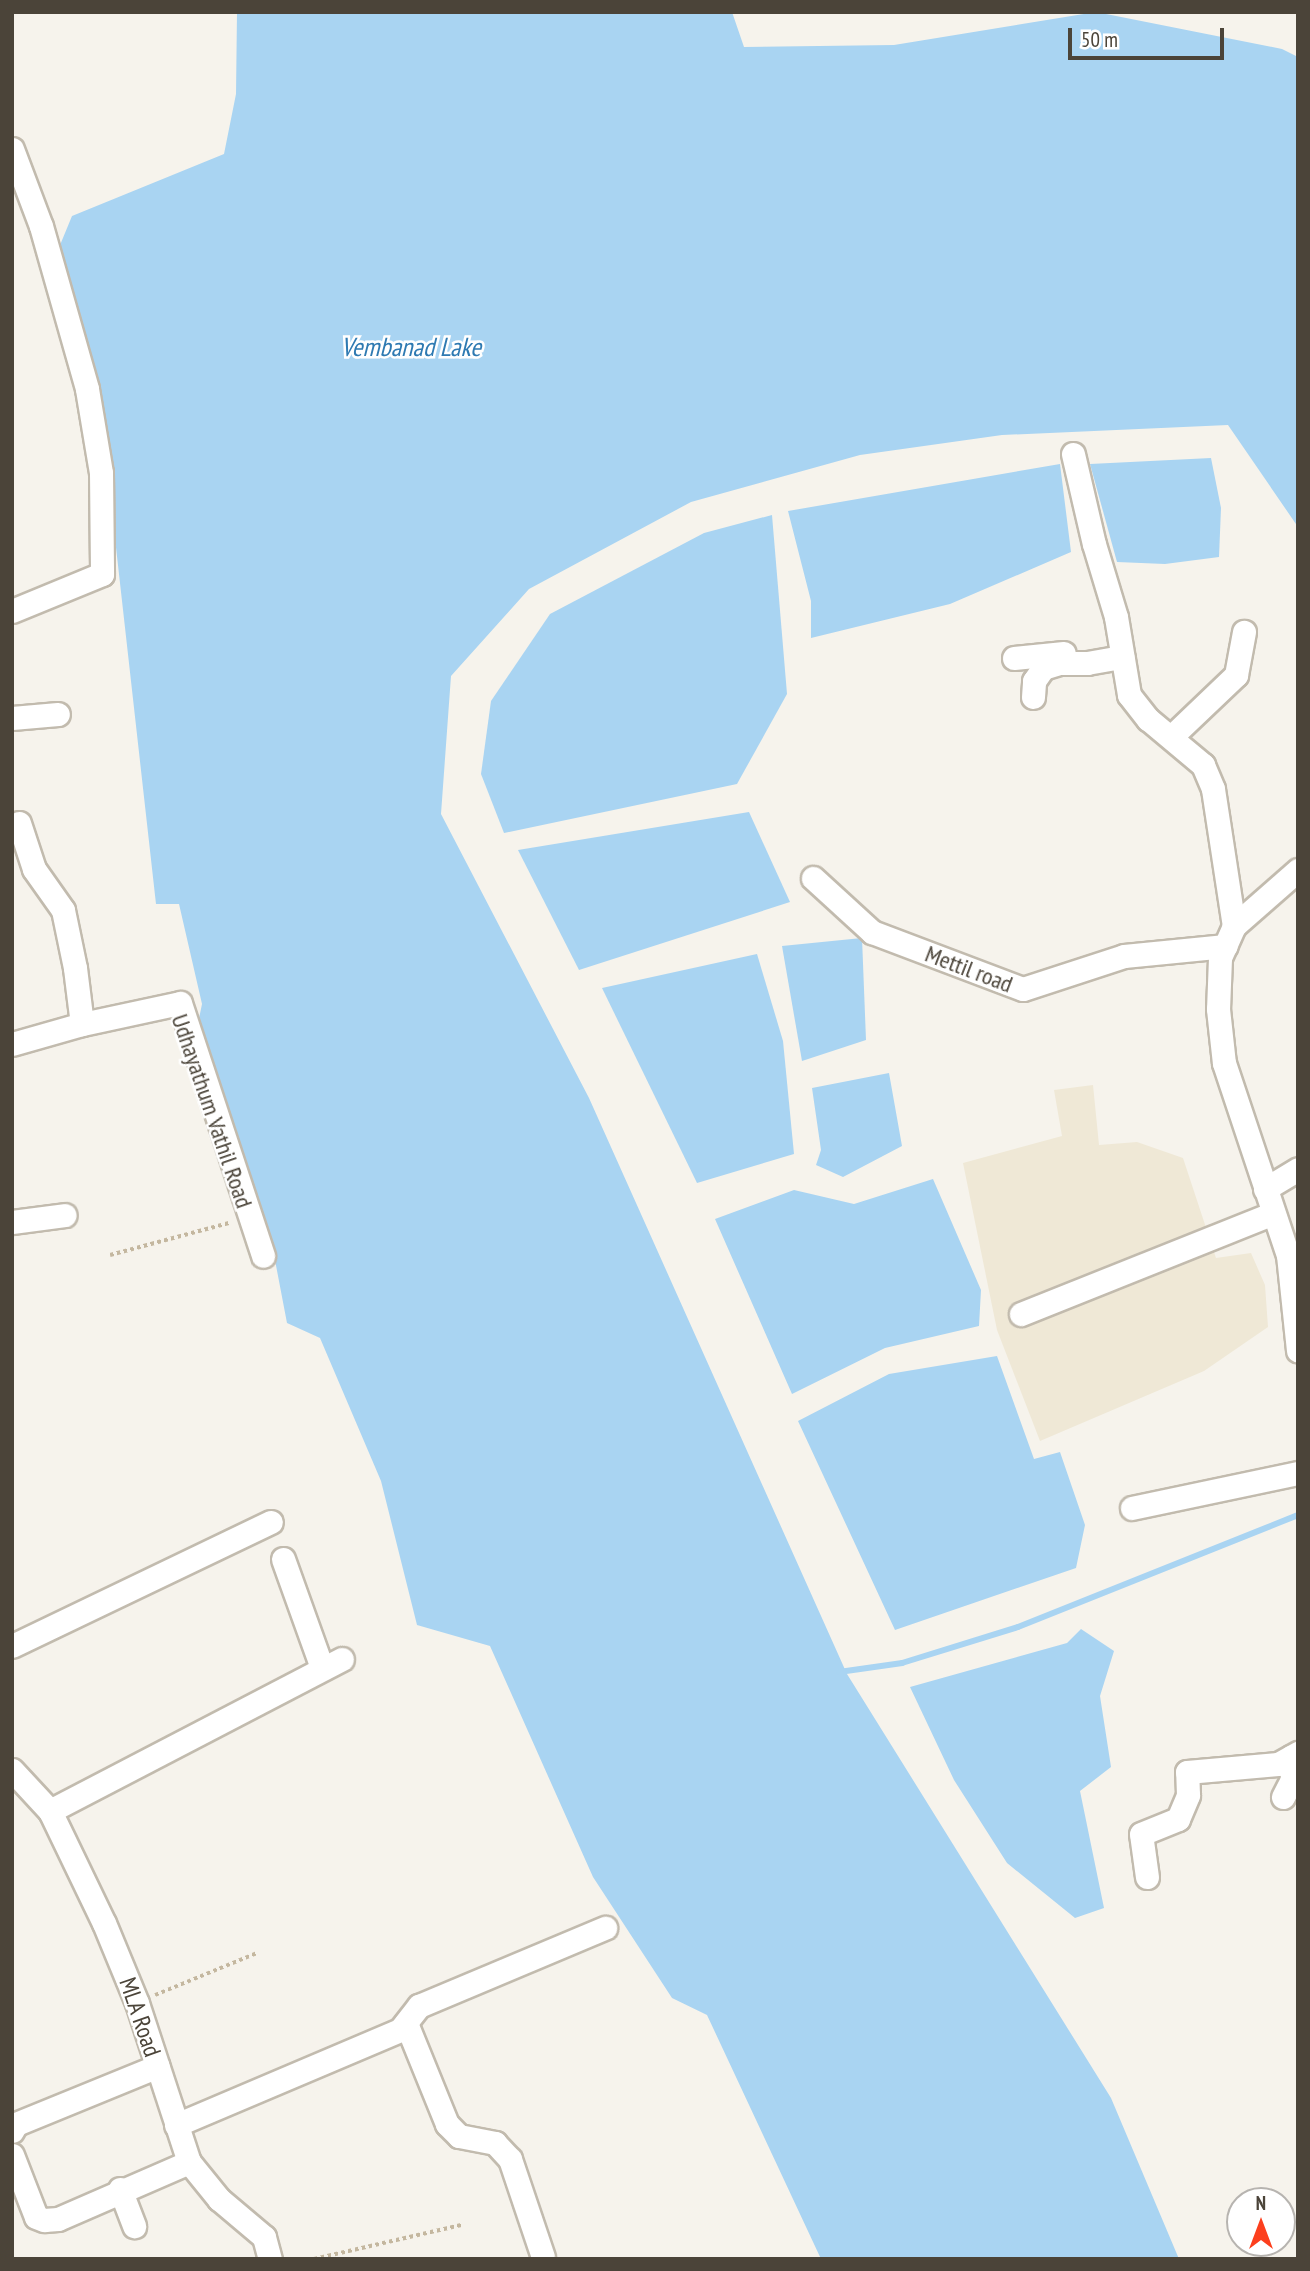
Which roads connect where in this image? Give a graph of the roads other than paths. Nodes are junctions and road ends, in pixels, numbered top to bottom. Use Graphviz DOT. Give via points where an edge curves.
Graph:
graph roads {
  1 [pos="12,149"];
  2 [pos="1073,454"];
  3 [pos="12,611"];
  4 [pos="1244,632"];
  5 [pos="1121,652"];
  6 [pos="1014,657"];
  7 [pos="1032,697"];
  8 [pos="58,714"];
  9 [pos="12,718"];
  10 [pos="1171,737"];
  11 [pos="19,823"];
  12 [pos="1298,870"];
  13 [pos="813,878"];
  14 [pos="1230,936"];
  15 [pos="156,988"];
  16 [pos="180,1003"];
  17 [pos="82,1024"];
  18 [pos="12,1044"];
  19 [pos="1298,1169"];
  20 [pos="1265,1189"];
  21 [pos="1273,1213"];
  22 [pos="65,1215"];
  23 [pos="12,1222"];
  24 [pos="263,1256"];
  25 [pos="1021,1314"];
  26 [pos="1298,1350"];
  27 [pos="1298,1473"];
  28 [pos="1132,1508"];
  29 [pos="271,1522"];
  30 [pos="283,1559"];
  31 [pos="12,1646"];
  32 [pos="1294,1755"];
  33 [pos="12,1770"];
  34 [pos="1283,1797"];
  35 [pos="50,1811"];
  36 [pos="1147,1877"];
  37 [pos="605,1928"];
  38 [pos="406,2023"];
  39 [pos="158,2066"];
  40 [pos="176,2125"];
  41 [pos="12,2131"];
  42 [pos="12,2155"];
  43 [pos="189,2162"];
  44 [pos="120,2189"];
  45 [pos="134,2226"];
  46 [pos="543,2257"];
  47 [pos="270,2259"];
  1 -- 3 [label="street" via="41,226 86,389 100,473 102,574"];
  2 -- 5 [label="street"];
  4 -- 10 [label="street" via="1236,675"];
  5 -- 6 [label="street"];
  5 -- 7 [label="street" via="1087,663 1044,668 1034,681"];
  5 -- 10 [label="street" via="1129,695 1148,719"];
  8 -- 9 [label="street"];
  10 -- 14 [label="street" via="1203,765 1213,789"];
  11 -- 17 [label="street" via="34,869 63,909"];
  12 -- 14 [label="street"];
  13 -- 14 [label="street, Mettil road" via="872,932 1023,989 1124,956"];
  14 -- 20 [label="street" via="1220,958 1217,1009 1224,1063"];
  15 -- 16 [label="street"];
  16 -- 17 [label="street, Udhayathum Vathil Road"];
  16 -- 24 [label="street, Udhayathum Vathil Road"];
  17 -- 18 [label="street, Udhayathum Vathil Road"];
  19 -- 20 [label="street"];
  20 -- 21 [label="street"];
  21 -- 25 [label="street"];
  21 -- 26 [label="street" via="1287,1255"];
  22 -- 23 [label="street"];
  27 -- 28 [label="street"];
  29 -- 31 [label="street"];
  30 -- 35 [label="street" via="332,1663"];
  32 -- 34 [label="street" via="1292,1779"];
  32 -- 36 [label="street" via="1278,1764 1187,1772 1188,1795 1178,1819 1141,1834"];
  33 -- 35 [label="street, MLA Road"];
  35 -- 39 [label="street, MLA Road" via="104,1923"];
  37 -- 38 [label="street" via="419,2006"];
  38 -- 40 [label="street"];
  38 -- 46 [label="street" via="447,2124 459,2136 495,2143 510,2159"];
  39 -- 40 [label="street, MLA Road"];
  39 -- 41 [label="street" via="16,2124"];
  40 -- 43 [label="street, MLA Road"];
  42 -- 44 [label="street" via="36,2217 58,2218"];
  43 -- 44 [label="street"];
  43 -- 47 [label="street, MLA Road" via="219,2199 264,2237"];
  44 -- 45 [label="street"];
}
